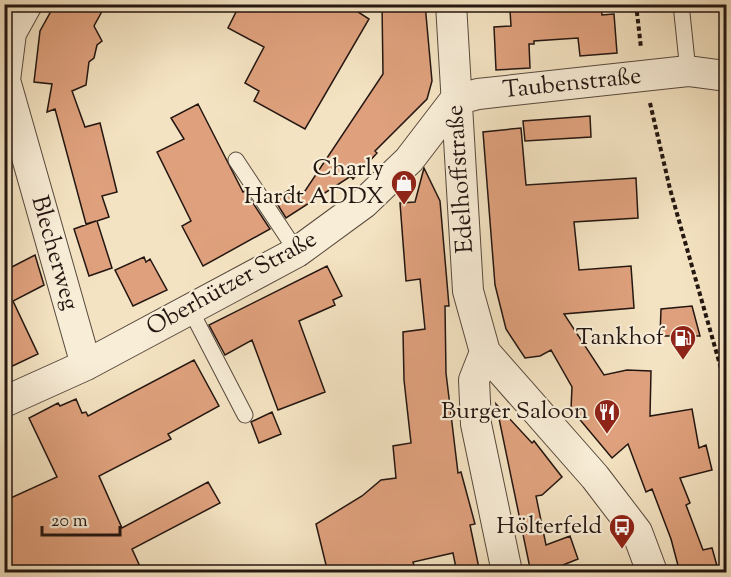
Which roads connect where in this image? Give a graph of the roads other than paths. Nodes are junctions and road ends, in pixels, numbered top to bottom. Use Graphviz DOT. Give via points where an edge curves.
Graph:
graph roads {
  1 [pos="27,4"];
  2 [pos="451,4"];
  3 [pos="681,4"];
  4 [pos="688,70"];
  5 [pos="726,76"];
  6 [pos="455,100"];
  7 [pos="236,160"];
  8 [pos="297,252"];
  9 [pos="190,309"];
  10 [pos="485,352"];
  11 [pos="86,365"];
  12 [pos="4,402"];
  13 [pos="245,415"];
  14 [pos="507,573"];
  15 [pos="652,573"];
  1 -- 11 [label="street, Blecherweg" via="11,33 5,80"];
  2 -- 6 [label="street, Edelhoffstraße"];
  3 -- 4 [label="lane"];
  4 -- 5 [label="street, Taubenstraße"];
  4 -- 6 [label="street, Taubenstraße" via="478,94"];
  6 -- 8 [label="street, Oberhützer Straße" via="409,160 364,203"];
  6 -- 10 [label="street, Edelhoffstraße" via="468,291"];
  7 -- 8 [label="lane"];
  8 -- 9 [label="street, Oberhützer Straße"];
  9 -- 11 [label="street, Oberhützer Straße"];
  9 -- 13 [label="lane"];
  10 -- 14 [label="street" via="474,381 476,424"];
  10 -- 15 [label="street" via="595,477 637,532"];
  11 -- 12 [label="street, Oberhützer Straße"];
}
